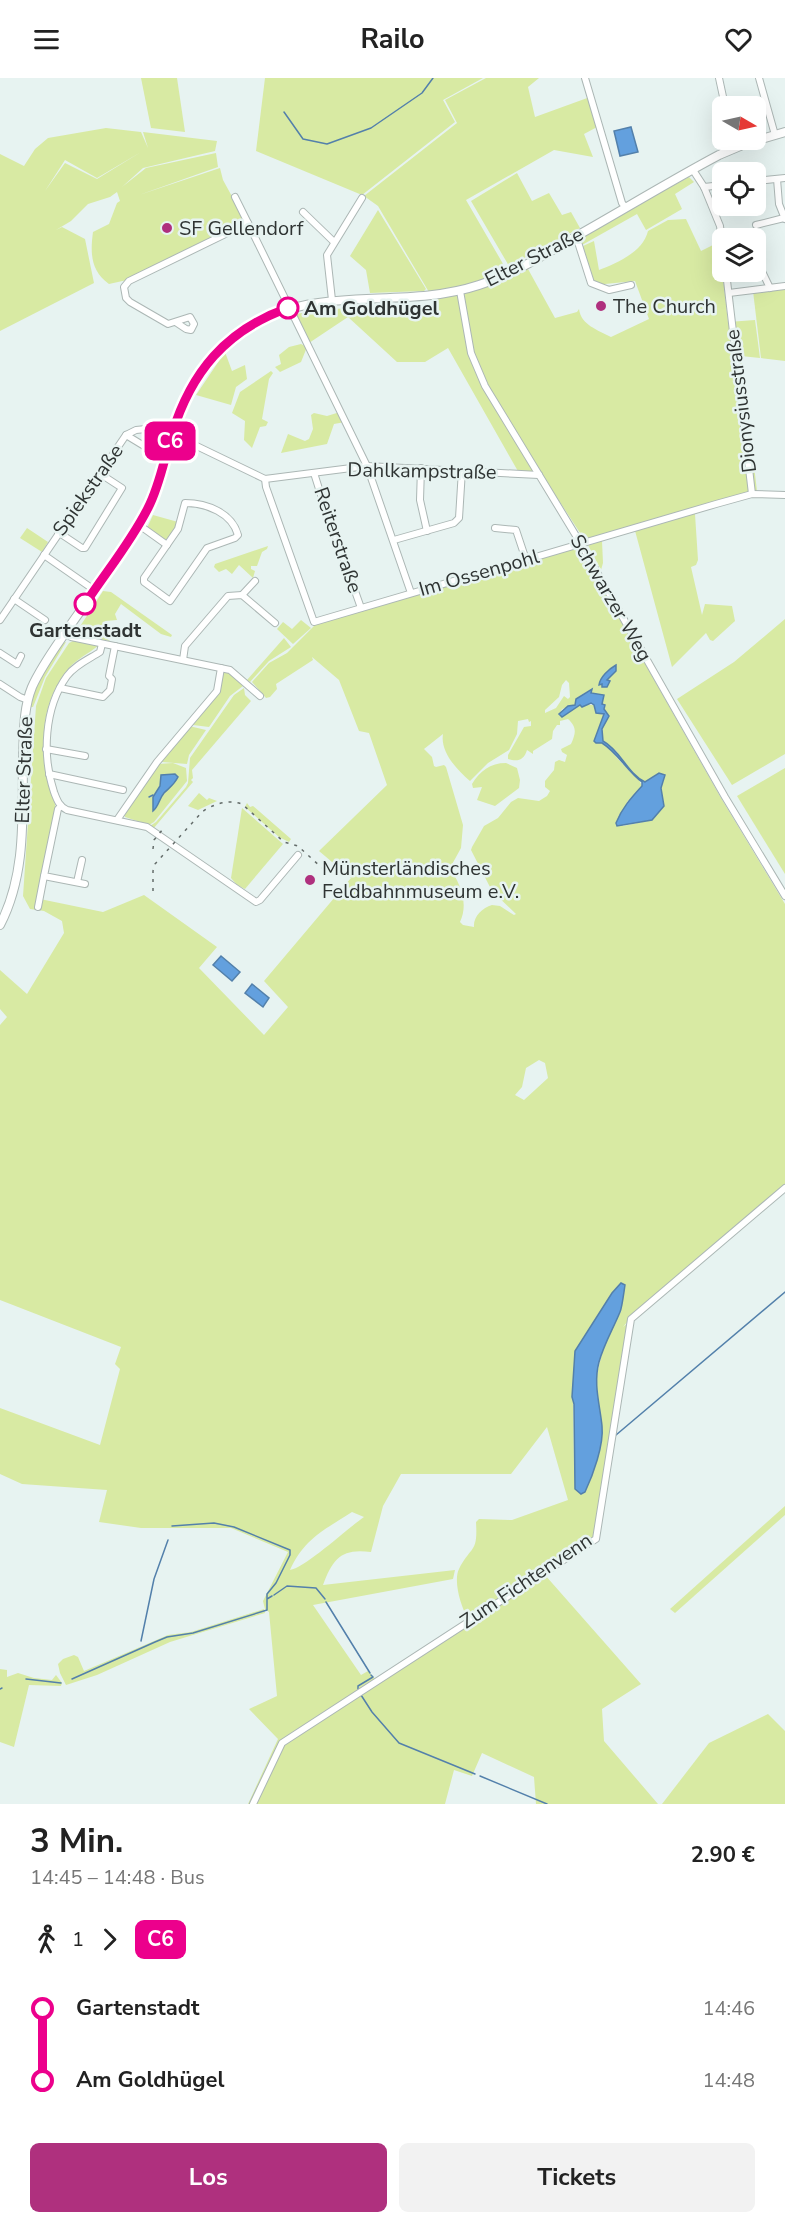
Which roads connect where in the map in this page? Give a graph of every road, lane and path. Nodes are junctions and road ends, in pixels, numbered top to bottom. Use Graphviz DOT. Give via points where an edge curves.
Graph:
graph roads {
  1 [pos="585,78"];
  2 [pos="719,78"];
  3 [pos="759,78"];
  4 [pos="723,96"];
  5 [pos="785,132"];
  6 [pos="775,135"];
  7 [pos="766,137"];
  8 [pos="725,150"];
  9 [pos="693,170"];
  10 [pos="785,178"];
  11 [pos="777,179"];
  12 [pos="766,180"];
  13 [pos="712,186"];
  14 [pos="704,187"];
  15 [pos="235,197"];
  16 [pos="362,198"];
  17 [pos="626,208"];
  18 [pos="303,212"];
  19 [pos="785,219"];
  20 [pos="248,223"];
  21 [pos="756,225"];
  22 [pos="720,228"];
  23 [pos="576,236"];
  24 [pos="334,242"];
  25 [pos="766,280"];
  26 [pos="727,282"];
  27 [pos="631,285"];
  28 [pos="785,286"];
  29 [pos="770,288"];
  30 [pos="460,291"];
  31 [pos="729,293"];
  32 [pos="332,300"];
  33 [pos="290,307"];
  34 [pos="177,323"];
  35 [pos="126,435"];
  36 [pos="172,435"];
  37 [pos="159,455"];
  38 [pos="367,466"];
  39 [pos="421,468"];
  40 [pos="462,470"];
  41 [pos="99,473"];
  42 [pos="314,473"];
  43 [pos="539,475"];
  44 [pos="265,479"];
  45 [pos="752,494"];
  46 [pos="785,495"];
  47 [pos="139,525"];
  48 [pos="495,528"];
  49 [pos="426,531"];
  50 [pos="58,532"];
  51 [pos="394,540"];
  52 [pos="581,544"];
  53 [pos="168,545"];
  54 [pos="44,555"];
  55 [pos="526,560"];
  56 [pos="255,581"];
  57 [pos="90,587"];
  58 [pos="411,593"];
  59 [pos="242,595"];
  60 [pos="14,599"];
  61 [pos="361,608"];
  62 [pos="0,620"];
  63 [pos="45,620"];
  64 [pos="275,623"];
  65 [pos="65,633"];
  66 [pos="102,644"];
  67 [pos="114,646"];
  68 [pos="0,653"];
  69 [pos="21,656"];
  70 [pos="183,660"];
  71 [pos="221,668"];
  72 [pos="0,684"];
  73 [pos="60,688"];
  74 [pos="260,696"];
  75 [pos="28,700"];
  76 [pos="46,749"];
  77 [pos="85,756"];
  78 [pos="49,774"];
  79 [pos="123,790"];
  80 [pos="61,806"];
  81 [pos="117,820"];
  82 [pos="298,855"];
  83 [pos="82,860"];
  84 [pos="44,876"];
  85 [pos="785,896"];
  86 [pos="38,907"];
  87 [pos="0,925"];
  88 [pos="785,1188"];
  89 [pos="254,1804"];
  1 -- 17 [label="street"];
  2 -- 4 [label="street"];
  3 -- 6 [label="street"];
  5 -- 6 [label="main road, Elter Straße"];
  6 -- 7 [label="main road, Elter Straße"];
  8 -- 9 [label="main road, Elter Straße"];
  9 -- 14 [label="street"];
  9 -- 17 [label="main road, Elter Straße"];
  10 -- 11 [label="street"];
  11 -- 12 [label="street"];
  11 -- 19 [label="street"];
  13 -- 14 [label="street"];
  14 -- 22 [label="street"];
  15 -- 20 [label="street"];
  16 -- 24 [label="street"];
  17 -- 23 [label="main road, Elter Straße"];
  18 -- 24 [label="street"];
  19 -- 21 [label="street"];
  20 -- 33 [label="street"];
  20 -- 34 [label="street" via="129,281 124,287 130,302 168,324"];
  23 -- 27 [label="street" via="591,283 609,290"];
  23 -- 30 [label="main road, Elter Straße" via="504,276"];
  24 -- 32 [label="street" via="327,255"];
  25 -- 29 [label="street"];
  26 -- 31 [label="street, Dionysiusstraße"];
  28 -- 29 [label="street"];
  29 -- 31 [label="street"];
  30 -- 32 [label="main road, Elter Straße" via="406,298"];
  30 -- 43 [label="street, Schwarzer Weg" via="471,353 485,386"];
  31 -- 45 [label="street, Dionysiusstraße"];
  32 -- 33 [label="main road, Elter Straße"];
  33 -- 36 [label="main road, Elter Straße" via="245,328 217,351 191,386"];
  33 -- 38 [label="street"];
  35 -- 36 [label="street, Spiekstraße" via="146,429"];
  35 -- 37 [label="street"];
  35 -- 41 [label="street, Spiekstraße"];
  36 -- 44 [label="street"];
  36 -- 47 [label="main road, Elter Straße" via="155,491"];
  38 -- 39 [label="street, Dahlkampstraße"];
  38 -- 42 [label="street, Dahlkampstraße"];
  38 -- 51 [label="street"];
  39 -- 40 [label="street, Dahlkampstraße"];
  39 -- 49 [label="street" via="420,500"];
  40 -- 43 [label="street, Dahlkampstraße"];
  40 -- 49 [label="street" via="459,518"];
  41 -- 50 [label="street, Spiekstraße"];
  41 -- 50 [label="street" via="122,488 93,538 82,548"];
  42 -- 44 [label="street, Dahlkampstraße"];
  42 -- 61 [label="street, Reiterstraße"];
  43 -- 52 [label="street, Schwarzer Weg"];
  44 -- 61 [label="street, Im Ossenpohl" via="314,622"];
  45 -- 46 [label="street, Im Ossenpohl"];
  45 -- 52 [label="street, Im Ossenpohl"];
  47 -- 53 [label="street"];
  47 -- 65 [label="main road, Elter Straße"];
  48 -- 55 [label="street" via="516,530"];
  49 -- 51 [label="street"];
  50 -- 54 [label="street, Spiekstraße"];
  51 -- 58 [label="street"];
  52 -- 55 [label="street, Im Ossenpohl"];
  52 -- 85 [label="street, Schwarzer Weg" via="724,797"];
  53 -- 53 [label="street" via="144,582 170,601 207,548 238,535 223,514 211,507 185,503 178,529"];
  54 -- 57 [label="street, Spiekstraße"];
  54 -- 60 [label="street, Spiekstraße"];
  55 -- 58 [label="street, Im Ossenpohl"];
  56 -- 59 [label="street"];
  58 -- 61 [label="street, Im Ossenpohl"];
  59 -- 64 [label="street"];
  59 -- 70 [label="street" via="228,596 185,646"];
  60 -- 62 [label="street, Spiekstraße"];
  60 -- 63 [label="street"];
  65 -- 66 [label="street"];
  65 -- 75 [label="main road, Elter Straße" via="36,679"];
  66 -- 67 [label="street"];
  66 -- 73 [label="street" via="100,652 75,668"];
  67 -- 70 [label="street"];
  67 -- 73 [label="street" via="110,690 103,697"];
  68 -- 69 [label="street" via="15,667"];
  70 -- 71 [label="street"];
  71 -- 74 [label="street" via="231,670"];
  71 -- 81 [label="street" via="217,691 154,766"];
  72 -- 75 [label="street"];
  73 -- 76 [label="street"];
  75 -- 87 [label="main road, Elter Straße" via="20,865 13,896"];
  76 -- 77 [label="street"];
  76 -- 78 [label="street"];
  78 -- 79 [label="street"];
  78 -- 80 [label="street"];
  80 -- 81 [label="street"];
  80 -- 84 [label="street"];
  81 -- 82 [label="street" via="147,827 256,902"];
  83 -- 84 [label="street" via="81,883"];
  84 -- 86 [label="street"];
  88 -- 89 [label="street, Zum Fichtenvenn" via="631,1319 596,1539 282,1743"];
}
